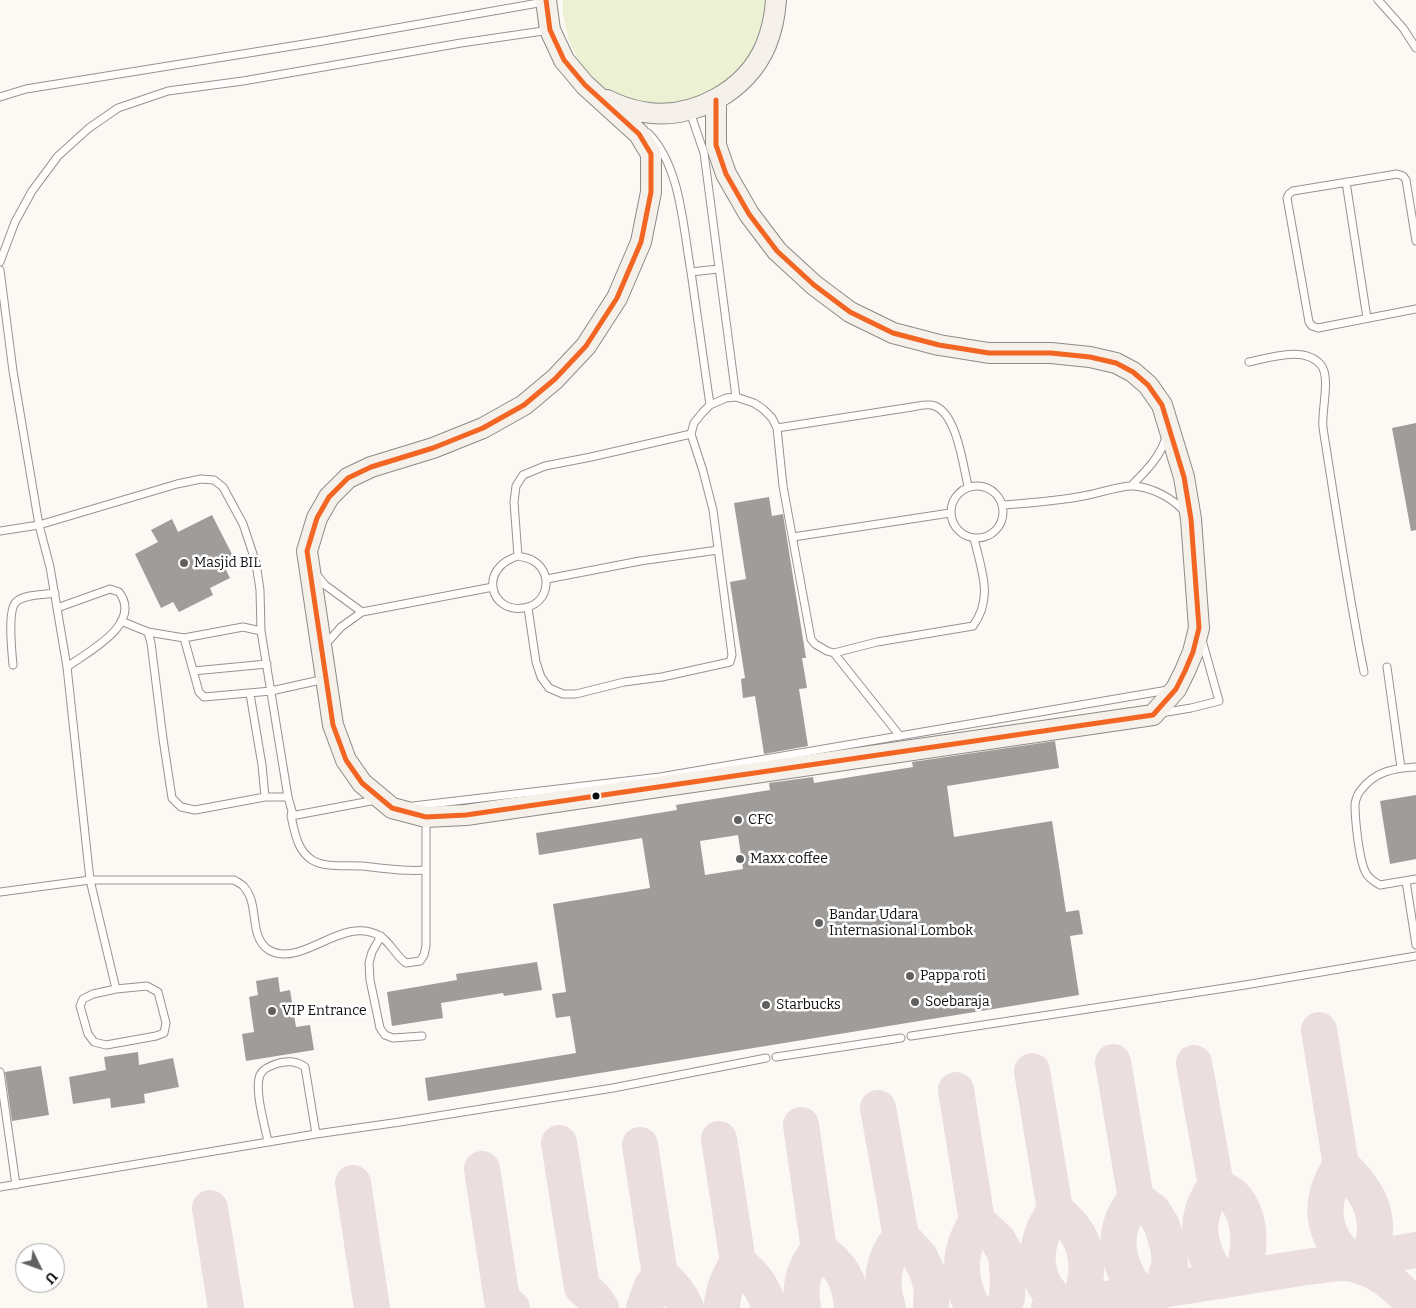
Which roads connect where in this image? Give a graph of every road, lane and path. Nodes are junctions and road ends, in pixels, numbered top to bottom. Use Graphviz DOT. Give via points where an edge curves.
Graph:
graph roads {
  1 [pos="776,0"];
  2 [pos="1378,0"];
  3 [pos="546,1"];
  4 [pos="550,30"];
  5 [pos="1416,48"];
  6 [pos="585,85"];
  7 [pos="0,96"];
  8 [pos="716,100"];
  9 [pos="623,108"];
  10 [pos="690,110"];
  11 [pos="1346,182"];
  12 [pos="1414,205"];
  13 [pos="1416,241"];
  14 [pos="0,259"];
  15 [pos="718,269"];
  16 [pos="0,270"];
  17 [pos="691,272"];
  18 [pos="1,281"];
  19 [pos="1416,309"];
  20 [pos="1367,318"];
  21 [pos="1248,362"];
  22 [pos="736,397"];
  23 [pos="710,405"];
  24 [pos="1169,427"];
  25 [pos="776,428"];
  26 [pos="691,434"];
  27 [pos="1132,485"];
  28 [pos="968,486"];
  29 [pos="1004,505"];
  30 [pos="950,514"];
  31 [pos="1191,519"];
  32 [pos="39,524"];
  33 [pos="0,531"];
  34 [pos="793,537"];
  35 [pos="974,538"];
  36 [pos="718,550"];
  37 [pos="518,556"];
  38 [pos="310,566"];
  39 [pos="546,579"];
  40 [pos="492,587"];
  41 [pos="54,594"];
  42 [pos="57,608"];
  43 [pos="528,608"];
  44 [pos="362,612"];
  45 [pos="122,621"];
  46 [pos="1199,628"];
  47 [pos="261,631"];
  48 [pos="148,632"];
  49 [pos="184,638"];
  50 [pos="322,649"];
  51 [pos="834,653"];
  52 [pos="267,664"];
  53 [pos="13,665"];
  54 [pos="1387,667"];
  55 [pos="67,668"];
  56 [pos="193,671"];
  57 [pos="1364,672"];
  58 [pos="326,679"];
  59 [pos="1176,689"];
  60 [pos="271,691"];
  61 [pos="250,694"];
  62 [pos="1153,715"];
  63 [pos="900,736"];
  64 [pos="1416,767"];
  65 [pos="1401,768"];
  66 [pos="265,797"];
  67 [pos="288,797"];
  68 [pos="387,804"];
  69 [pos="291,816"];
  70 [pos="426,817"];
  71 [pos="426,870"];
  72 [pos="1416,879"];
  73 [pos="90,880"];
  74 [pos="1406,881"];
  75 [pos="0,892"];
  76 [pos="382,936"];
  77 [pos="1416,945"];
  78 [pos="1416,956"];
  79 [pos="116,989"];
  80 [pos="422,1036"];
  81 [pos="911,1036"];
  82 [pos="901,1038"];
  83 [pos="776,1057"];
  84 [pos="766,1058"];
  85 [pos="0,1072"];
  86 [pos="316,1134"];
  87 [pos="268,1142"];
  88 [pos="16,1185"];
  89 [pos="0,1187"];
  1 -- 8 [label="street" via="774,23 753,68"];
  2 -- 5 [label="lane"];
  3 -- 4 [label="street"];
  3 -- 7 [label="lane"];
  4 -- 6 [label="street" via="564,60"];
  4 -- 14 [label="lane" via="168,91 118,108 58,156 32,191"];
  6 -- 9 [label="street"];
  6 -- 38 [label="street" via="639,134 651,154 651,192 640,242 617,298 586,346 555,379 524,405 482,428 348,478 329,497 317,518 307,550"];
  8 -- 10 [label="street"];
  8 -- 24 [label="street" via="716,145 726,174 749,214 777,251 850,312 893,334 939,345 988,353 1051,353 1116,363 1134,372 1148,385 1162,405"];
  9 -- 10 [label="street" via="645,113"];
  9 -- 17 [label="lane" via="653,138 665,156 678,194"];
  10 -- 15 [label="lane" via="704,153"];
  11 -- 12 [label="lane" via="1397,174 1403,176"];
  11 -- 20 [label="lane"];
  11 -- 20 [label="lane" via="1294,191 1287,198 1309,322 1318,328"];
  12 -- 13 [label="lane"];
  15 -- 17 [label="lane"];
  15 -- 22 [label="lane"];
  16 -- 18 [label="lane"];
  17 -- 23 [label="lane"];
  18 -- 32 [label="lane"];
  19 -- 20 [label="lane"];
  21 -- 57 [label="lane" via="1300,354 1320,364 1325,372 1323,424"];
  22 -- 23 [label="lane"];
  22 -- 25 [label="lane" via="764,409"];
  23 -- 26 [label="lane" via="694,423"];
  24 -- 27 [label="lane" via="1159,454"];
  24 -- 31 [label="street" via="1184,477"];
  25 -- 28 [label="lane" via="935,406 944,412 956,435"];
  25 -- 34 [label="lane"];
  26 -- 36 [label="lane" via="707,488"];
  26 -- 37 [label="lane" via="545,466 523,475 516,486 514,502"];
  27 -- 29 [label="lane" via="1040,503"];
  27 -- 31 [label="lane" via="1165,496 1177,503"];
  28 -- 29 [label="lane" via="983,485 996,492"];
  28 -- 30 [label="lane" via="958,492"];
  29 -- 35 [label="lane" via="1003,518 997,529 987,537"];
  30 -- 34 [label="lane"];
  30 -- 35 [label="lane" via="962,534"];
  31 -- 46 [label="street"];
  32 -- 33 [label="lane"];
  32 -- 41 [label="lane"];
  32 -- 47 [label="lane" via="177,484 214,480 223,487 243,524 256,563"];
  34 -- 51 [label="lane" via="811,639"];
  35 -- 51 [label="lane" via="986,591 980,616 973,626 877,642"];
  36 -- 39 [label="lane"];
  36 -- 43 [label="lane" via="732,655 728,663 563,694 549,688 542,677 536,662"];
  37 -- 39 [label="lane" via="531,559 541,568"];
  37 -- 40 [label="lane" via="507,559 498,567"];
  38 -- 44 [label="lane" via="325,585"];
  38 -- 50 [label="street"];
  39 -- 43 [label="lane" via="541,598"];
  40 -- 43 [label="lane" via="506,606 516,610"];
  40 -- 44 [label="lane"];
  41 -- 42 [label="lane"];
  41 -- 53 [label="lane" via="16,602 11,613"];
  42 -- 45 [label="lane" via="110,589 116,590 126,603"];
  42 -- 55 [label="lane"];
  44 -- 50 [label="lane" via="341,627"];
  45 -- 48 [label="lane"];
  45 -- 55 [label="lane" via="116,631"];
  46 -- 59 [label="street" via="1193,652"];
  46 -- 62 [label="lane" via="1219,701"];
  47 -- 49 [label="lane" via="243,627"];
  47 -- 52 [label="lane"];
  48 -- 49 [label="lane"];
  48 -- 66 [label="lane" via="172,798 181,807 195,810"];
  49 -- 56 [label="lane"];
  50 -- 58 [label="street"];
  51 -- 63 [label="lane"];
  52 -- 56 [label="lane"];
  52 -- 60 [label="lane"];
  54 -- 65 [label="lane"];
  55 -- 73 [label="lane"];
  56 -- 61 [label="lane" via="199,692 204,697"];
  58 -- 60 [label="lane"];
  58 -- 68 [label="street" via="332,725 346,760 362,783"];
  59 -- 62 [label="street"];
  59 -- 63 [label="lane"];
  60 -- 61 [label="lane"];
  60 -- 67 [label="lane"];
  61 -- 66 [label="lane"];
  62 -- 70 [label="street" via="466,815"];
  63 -- 68 [label="lane" via="660,777"];
  64 -- 65 [label="lane"];
  65 -- 74 [label="lane" via="1386,770 1371,779 1355,802 1360,856 1365,872 1380,886"];
  66 -- 67 [label="lane"];
  67 -- 69 [label="lane"];
  68 -- 69 [label="lane"];
  68 -- 70 [label="street"];
  69 -- 71 [label="lane" via="297,843 314,861 411,872"];
  70 -- 71 [label="lane"];
  71 -- 76 [label="lane" via="424,955 420,961 406,963"];
  72 -- 74 [label="lane"];
  73 -- 75 [label="lane"];
  73 -- 76 [label="lane" via="234,880 244,887 251,899 262,944 280,953 308,948 344,932 372,932"];
  73 -- 79 [label="lane"];
  74 -- 77 [label="lane"];
  76 -- 80 [label="lane" via="369,963 380,1028 393,1038"];
  78 -- 81 [label="lane"];
  79 -- 79 [label="lane" via="93,994 83,999 80,1006 94,1042 106,1045 164,1033 166,1023 158,992 147,986"];
  82 -- 83 [label="lane"];
  84 -- 86 [label="lane" via="613,1088"];
  85 -- 88 [label="lane"];
  86 -- 87 [label="lane"];
  86 -- 87 [label="lane" via="305,1068 299,1063 279,1063 268,1066 260,1074 258,1085"];
  87 -- 88 [label="lane"];
  88 -- 89 [label="lane"];
}
